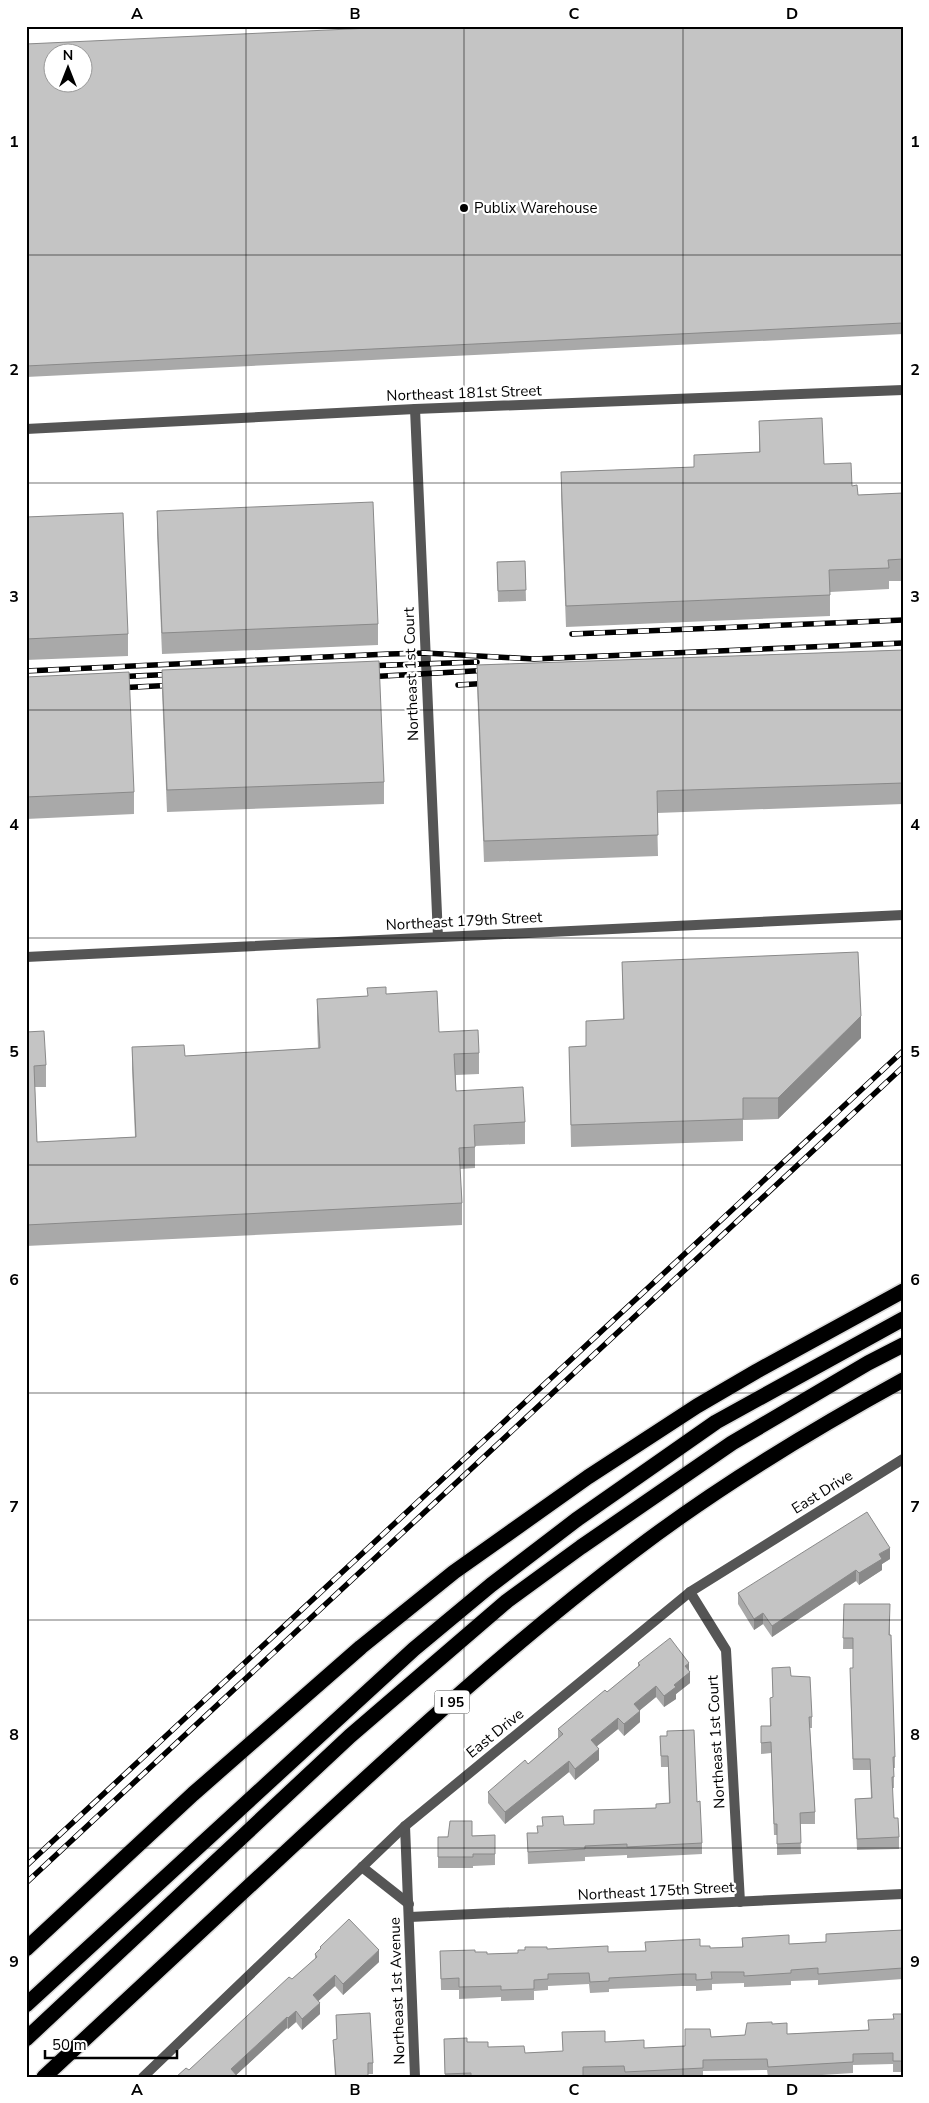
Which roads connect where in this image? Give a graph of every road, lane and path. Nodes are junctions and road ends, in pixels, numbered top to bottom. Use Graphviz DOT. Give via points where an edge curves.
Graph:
graph roads {
  1 [pos="903,390"];
  2 [pos="414,409"];
  3 [pos="26,430"];
  4 [pos="903,915"];
  5 [pos="438,937"];
  6 [pos="26,957"];
  7 [pos="903,1291"];
  8 [pos="903,1319"];
  9 [pos="903,1345"];
  10 [pos="903,1380"];
  11 [pos="903,1459"];
  12 [pos="690,1592"];
  13 [pos="405,1826"];
  14 [pos="362,1867"];
  15 [pos="903,1894"];
  16 [pos="740,1902"];
  17 [pos="409,1904"];
  18 [pos="410,1917"];
  19 [pos="26,1949"];
  20 [pos="26,2005"];
  21 [pos="26,2039"];
  22 [pos="44,2077"];
  23 [pos="143,2077"];
  24 [pos="415,2077"];
  1 -- 2 [label="street, Northeast 181st Street"];
  2 -- 3 [label="street, Northeast 181st Street"];
  2 -- 5 [label="street, Northeast 1st Court"];
  4 -- 5 [label="street, Northeast 179th Street"];
  5 -- 6 [label="street, Northeast 179th Street"];
  7 -- 19 [label="highway" via="697,1406 588,1477 454,1572 361,1647 200,1788"];
  8 -- 20 [label="highway" via="716,1422 576,1520 491,1585 414,1649"];
  9 -- 21 [label="highway" via="732,1443 507,1602 350,1736"];
  10 -- 22 [label="highway, I 95" via="743,1474 636,1549 524,1638 361,1783"];
  11 -- 12 [label="street, East Drive"];
  12 -- 13 [label="street, East Drive"];
  12 -- 16 [label="street, Northeast 1st Court" via="726,1650"];
  13 -- 14 [label="street, East Drive"];
  13 -- 17 [label="street, Northeast 1st Avenue"];
  14 -- 17 [label="street, Northeast 1st Avenue"];
  14 -- 23 [label="street, East Drive"];
  15 -- 16 [label="street, Northeast 175th Street"];
  16 -- 18 [label="street, Northeast 175th Street"];
  17 -- 18 [label="street, Northeast 1st Avenue"];
  18 -- 24 [label="street, Northeast 1st Avenue"];
}
